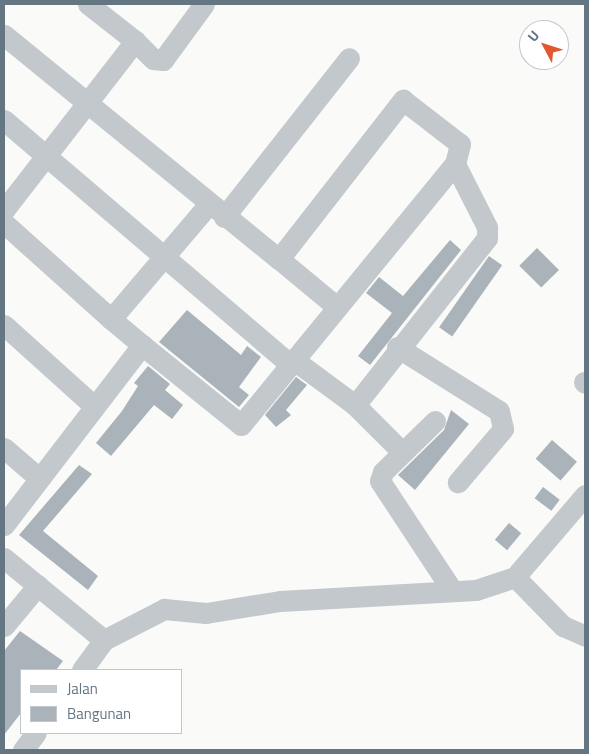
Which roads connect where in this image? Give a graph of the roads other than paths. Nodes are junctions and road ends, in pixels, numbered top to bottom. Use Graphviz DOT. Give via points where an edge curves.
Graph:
graph roads {
  1 [pos="88,4"];
  2 [pos="204,4"];
  3 [pos="4,36"];
  4 [pos="135,41"];
  5 [pos="349,58"];
  6 [pos="88,105"];
  7 [pos="4,120"];
  8 [pos="45,156"];
  9 [pos="455,164"];
  10 [pos="4,210"];
  11 [pos="216,210"];
  12 [pos="4,223"];
  13 [pos="278,259"];
  14 [pos="164,260"];
  15 [pos="337,307"];
  16 [pos="111,319"];
  17 [pos="4,326"];
  18 [pos="142,345"];
  19 [pos="397,347"];
  20 [pos="292,361"];
  21 [pos="356,405"];
  22 [pos="94,406"];
  23 [pos="435,421"];
  24 [pos="4,448"];
  25 [pos="402,452"];
  26 [pos="39,478"];
  27 [pos="458,482"];
  28 [pos="585,495"];
  29 [pos="4,525"];
  30 [pos="4,558"];
  31 [pos="515,577"];
  32 [pos="38,585"];
  33 [pos="452,590"];
  34 [pos="4,626"];
  35 [pos="585,636"];
  36 [pos="104,640"];
  37 [pos="83,669"];
  38 [pos="35,734"];
  39 [pos="23,750"];
  1 -- 4 [label="street"];
  2 -- 4 [label="street" via="163,60 153,59"];
  3 -- 6 [label="street"];
  4 -- 6 [label="street"];
  5 -- 11 [label="street"];
  6 -- 8 [label="street"];
  6 -- 11 [label="street"];
  7 -- 8 [label="street"];
  8 -- 10 [label="street"];
  8 -- 14 [label="street"];
  9 -- 13 [label="street" via="460,144 403,100"];
  9 -- 15 [label="street"];
  9 -- 19 [label="street" via="487,227 487,238"];
  11 -- 13 [label="street"];
  11 -- 14 [label="street"];
  12 -- 16 [label="street"];
  13 -- 15 [label="street"];
  14 -- 16 [label="street"];
  14 -- 20 [label="street"];
  15 -- 20 [label="street"];
  16 -- 18 [label="street"];
  17 -- 22 [label="street"];
  18 -- 20 [label="street" via="239,425"];
  18 -- 22 [label="street"];
  19 -- 21 [label="street"];
  19 -- 27 [label="street" via="499,412 503,429"];
  20 -- 21 [label="street"];
  21 -- 25 [label="street"];
  22 -- 26 [label="street"];
  23 -- 25 [label="street"];
  24 -- 26 [label="street"];
  25 -- 33 [label="street" via="383,472 384,492 433,556"];
  26 -- 29 [label="street"];
  28 -- 31 [label="street"];
  30 -- 32 [label="street"];
  31 -- 33 [label="street" via="476,590"];
  31 -- 35 [label="street" via="563,626"];
  32 -- 34 [label="street"];
  32 -- 36 [label="street"];
  33 -- 36 [label="street" via="280,601 206,613 164,609"];
  36 -- 37 [label="street"];
  38 -- 39 [label="street"];
}
